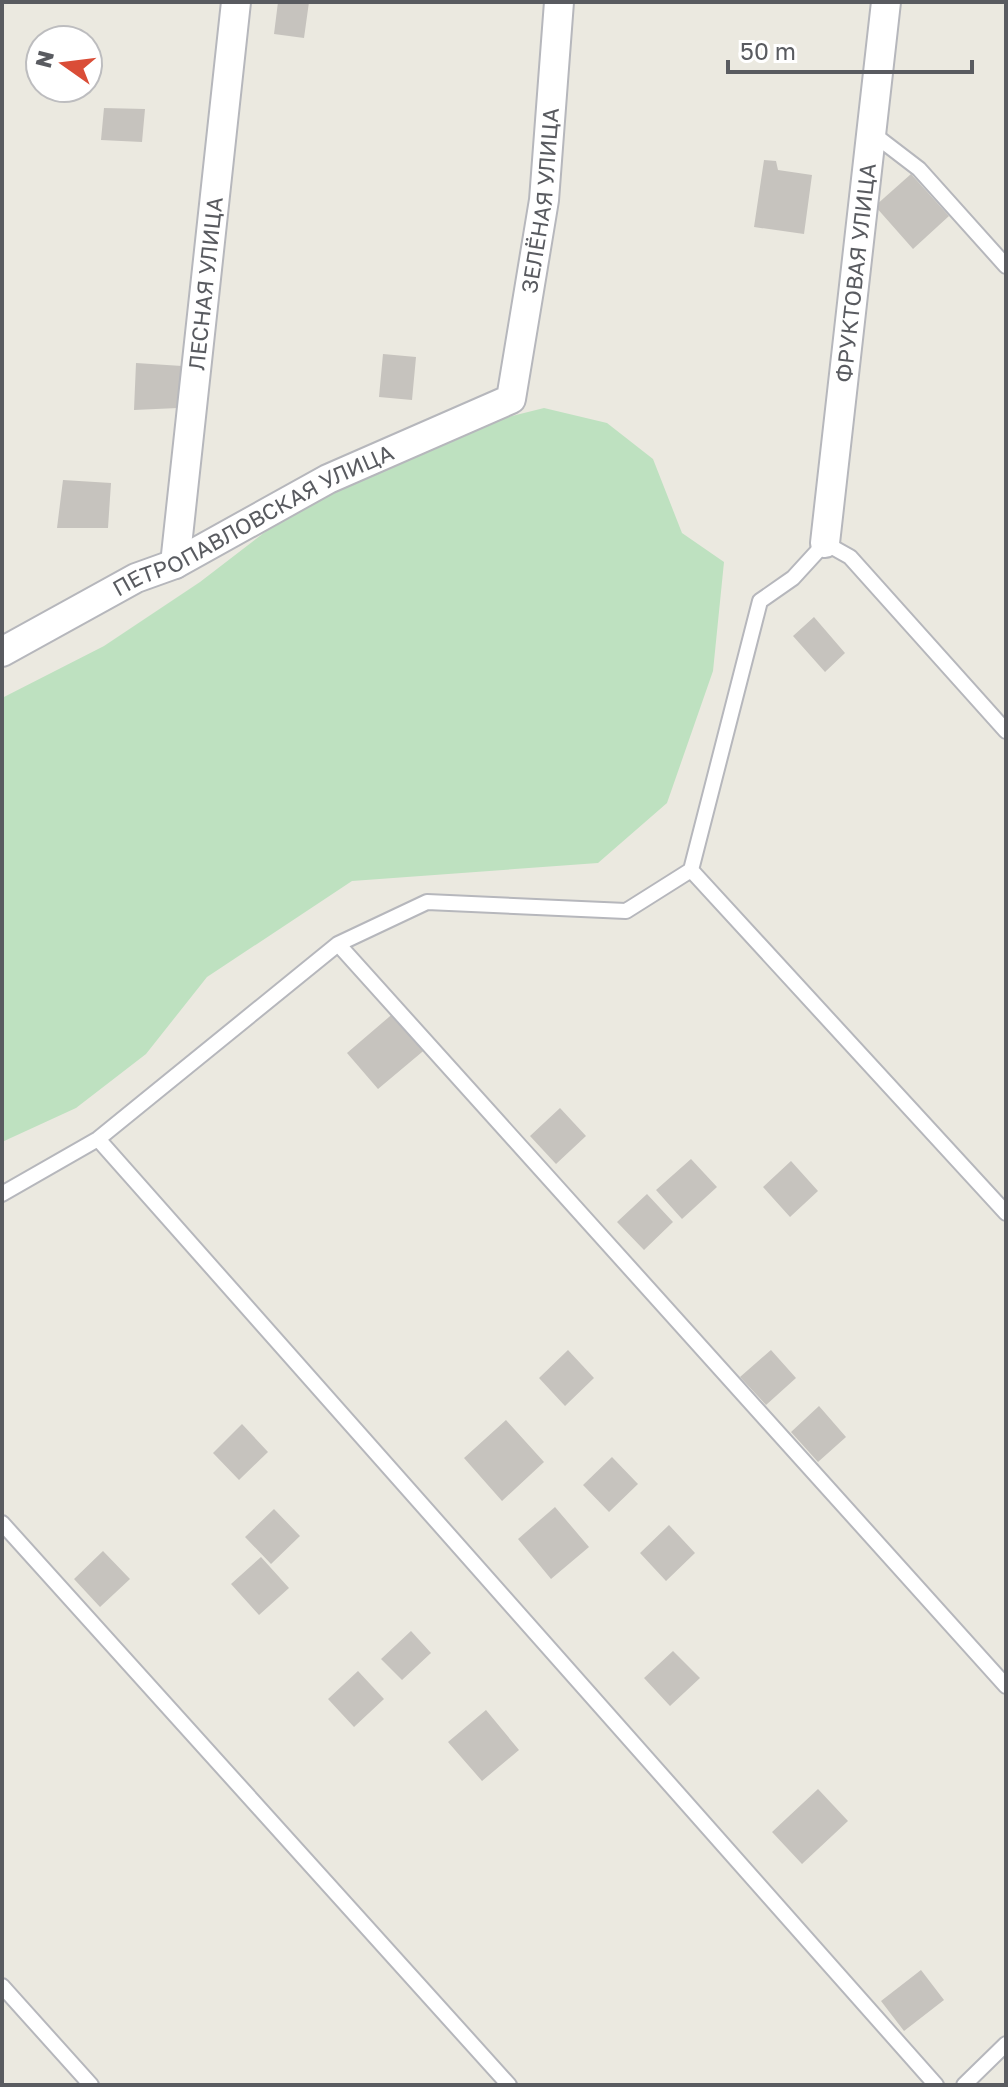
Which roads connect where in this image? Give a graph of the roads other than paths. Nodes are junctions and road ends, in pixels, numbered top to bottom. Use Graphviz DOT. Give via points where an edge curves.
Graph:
graph roads {
  1 [pos="236,2"];
  2 [pos="559,2"];
  3 [pos="886,2"];
  4 [pos="872,133"];
  5 [pos="1006,266"];
  6 [pos="511,399"];
  7 [pos="825,543"];
  8 [pos="175,564"];
  9 [pos="2,652"];
  10 [pos="1006,731"];
  11 [pos="691,870"];
  12 [pos="338,944"];
  13 [pos="98,1139"];
  14 [pos="2,1194"];
  15 [pos="1006,1213"];
  16 [pos="2,1523"];
  17 [pos="1006,1686"];
  18 [pos="2,1986"];
  19 [pos="1006,2044"];
  20 [pos="91,2085"];
  21 [pos="509,2085"];
  22 [pos="936,2085"];
  23 [pos="964,2085"];
  1 -- 8 [label="street, ЛЕСНАЯ УЛИЦА"];
  2 -- 6 [label="street, ЗЕЛЁНАЯ УЛИЦА" via="544,200"];
  3 -- 4 [label="street, ФРУКТОВАЯ УЛИЦА"];
  4 -- 5 [label="lane" via="919,169"];
  4 -- 7 [label="street, ФРУКТОВАЯ УЛИЦА"];
  6 -- 8 [label="street, ПЕТРОПАВЛОВСКАЯ УЛИЦА" via="328,479"];
  7 -- 10 [label="lane" via="850,557"];
  7 -- 11 [label="lane" via="793,578 760,601"];
  8 -- 9 [label="street, ПЕТРОПАВЛОВСКАЯ УЛИЦА" via="136,578"];
  11 -- 12 [label="lane" via="626,911 427,902"];
  11 -- 15 [label="lane"];
  12 -- 13 [label="lane"];
  12 -- 17 [label="lane"];
  13 -- 14 [label="lane"];
  13 -- 22 [label="lane"];
  16 -- 21 [label="lane"];
  18 -- 20 [label="lane"];
  19 -- 23 [label="lane"];
}
